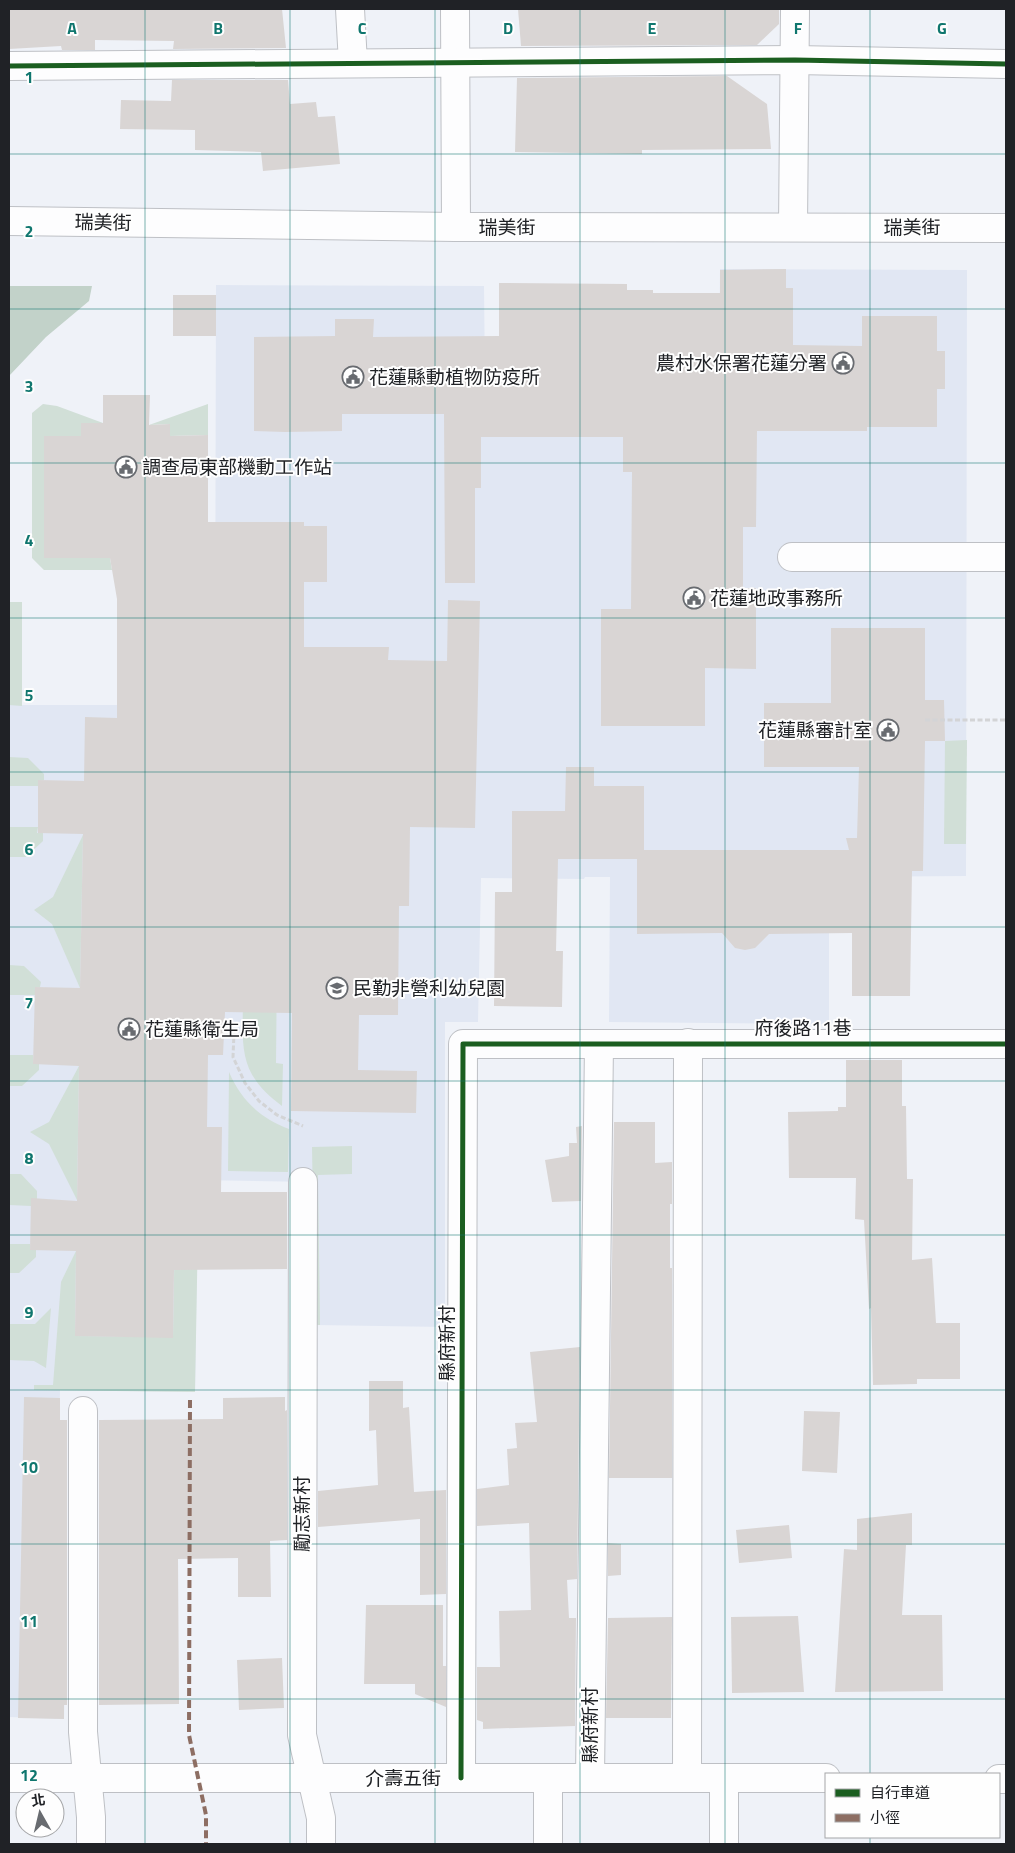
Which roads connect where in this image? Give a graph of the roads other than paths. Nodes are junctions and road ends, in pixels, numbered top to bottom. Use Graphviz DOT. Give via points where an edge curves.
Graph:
graph roads {
  1 [pos="350,9"];
  2 [pos="455,9"];
  3 [pos="795,9"];
  4 [pos="795,60"];
  5 [pos="353,63"];
  6 [pos="454,63"];
  7 [pos="1006,64"];
  8 [pos="9,66"];
  9 [pos="9,221"];
  10 [pos="456,227"];
  11 [pos="793,227"];
  12 [pos="1006,228"];
  13 [pos="792,557"];
  14 [pos="1006,557"];
  15 [pos="688,1043"];
  16 [pos="599,1044"];
  17 [pos="1006,1044"];
  18 [pos="302,1182"];
  19 [pos="83,1411"];
  20 [pos="9,1778"];
  21 [pos="87,1778"];
  22 [pos="311,1778"];
  23 [pos="461,1778"];
  24 [pos="548,1778"];
  25 [pos="590,1778"];
  26 [pos="687,1778"];
  27 [pos="724,1778"];
  28 [pos="825,1778"];
  29 [pos="91,1844"];
  30 [pos="321,1844"];
  31 [pos="548,1844"];
  32 [pos="724,1844"];
  1 -- 5 [label="street"];
  2 -- 6 [label="street"];
  3 -- 4 [label="street"];
  4 -- 6 [label="street"];
  4 -- 7 [label="street"];
  4 -- 11 [label="street"];
  5 -- 6 [label="street"];
  5 -- 8 [label="street"];
  6 -- 10 [label="street"];
  9 -- 10 [label="street, 瑞美街"];
  10 -- 11 [label="street, 瑞美街"];
  11 -- 12 [label="street, 瑞美街"];
  13 -- 14 [label="street"];
  15 -- 16 [label="street, 府後路11巷"];
  15 -- 17 [label="street, 府後路11巷"];
  15 -- 26 [label="street"];
  16 -- 23 [label="street, 縣府新村" via="463,1044"];
  16 -- 25 [label="street, 縣府新村"];
  18 -- 22 [label="street, 勵志新村" via="302,1736"];
  19 -- 21 [label="street" via="83,1732"];
  20 -- 21 [label="street, 介壽五街"];
  21 -- 22 [label="street, 介壽五街"];
  21 -- 29 [label="street"];
  22 -- 23 [label="street, 介壽五街"];
  22 -- 30 [label="street, 勵志新村" via="321,1818"];
  23 -- 24 [label="street, 介壽五街"];
  24 -- 25 [label="street, 介壽五街"];
  24 -- 31 [label="street"];
  25 -- 26 [label="street, 介壽五街"];
  26 -- 27 [label="street, 介壽五街"];
  27 -- 28 [label="street, 介壽五街"];
  27 -- 32 [label="street"];
}
